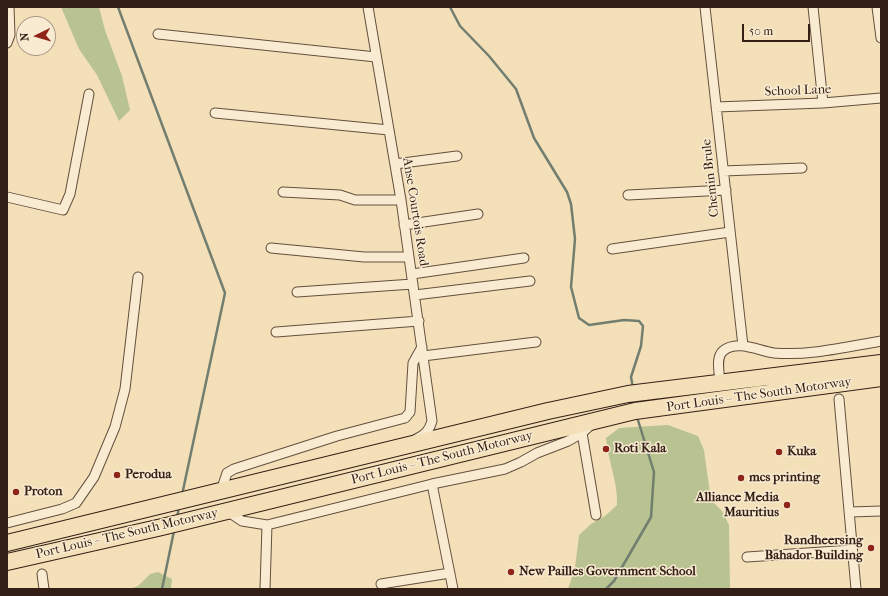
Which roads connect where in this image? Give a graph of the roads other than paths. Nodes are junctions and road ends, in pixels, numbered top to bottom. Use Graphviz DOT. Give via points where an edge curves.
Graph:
graph roads {
  1 [pos="9,7"];
  2 [pos="368,7"];
  3 [pos="705,7"];
  4 [pos="813,7"];
  5 [pos="877,7"];
  6 [pos="158,34"];
  7 [pos="881,38"];
  8 [pos="7,43"];
  9 [pos="376,57"];
  10 [pos="89,94"];
  11 [pos="881,98"];
  12 [pos="823,103"];
  13 [pos="716,107"];
  14 [pos="215,113"];
  15 [pos="389,130"];
  16 [pos="457,156"];
  17 [pos="395,164"];
  18 [pos="802,168"];
  19 [pos="724,170"];
  20 [pos="726,190"];
  21 [pos="283,192"];
  22 [pos="628,195"];
  23 [pos="7,197"];
  24 [pos="401,200"];
  25 [pos="478,214"];
  26 [pos="404,225"];
  27 [pos="730,232"];
  28 [pos="271,248"];
  29 [pos="612,249"];
  30 [pos="409,257"];
  31 [pos="524,258"];
  32 [pos="412,274"];
  33 [pos="138,277"];
  34 [pos="530,281"];
  35 [pos="413,284"];
  36 [pos="297,292"];
  37 [pos="415,295"];
  38 [pos="419,321"];
  39 [pos="276,332"];
  40 [pos="881,341"];
  41 [pos="536,342"];
  42 [pos="743,346"];
  43 [pos="423,351"];
  44 [pos="881,363"];
  45 [pos="881,378"];
  46 [pos="720,384"];
  47 [pos="839,399"];
  48 [pos="603,418"];
  49 [pos="432,421"];
  50 [pos="460,433"];
  51 [pos="582,433"];
  52 [pos="386,451"];
  53 [pos="432,484"];
  54 [pos="221,491"];
  55 [pos="226,511"];
  56 [pos="881,511"];
  57 [pos="850,512"];
  58 [pos="596,515"];
  59 [pos="7,523"];
  60 [pos="267,525"];
  61 [pos="7,543"];
  62 [pos="852,550"];
  63 [pos="747,557"];
  64 [pos="7,562"];
  65 [pos="450,573"];
  66 [pos="42,574"];
  67 [pos="381,584"];
  68 [pos="44,589"];
  69 [pos="265,589"];
  70 [pos="453,589"];
  71 [pos="856,589"];
  1 -- 8 [label="street" via="10,35"];
  2 -- 9 [label="street, Anse Courtois Road"];
  3 -- 13 [label="street, Chemin Brule"];
  4 -- 12 [label="street"];
  5 -- 7 [label="street"];
  6 -- 9 [label="street"];
  9 -- 15 [label="street, Anse Courtois Road"];
  10 -- 23 [label="street" via="70,194 63,210"];
  11 -- 12 [label="street, School Lane"];
  12 -- 13 [label="street, School Lane"];
  13 -- 19 [label="street, Chemin Brule"];
  14 -- 15 [label="street"];
  15 -- 17 [label="street, Anse Courtois Road"];
  16 -- 17 [label="street"];
  17 -- 24 [label="street, Anse Courtois Road"];
  18 -- 19 [label="street"];
  19 -- 20 [label="street, Chemin Brule"];
  20 -- 22 [label="street"];
  20 -- 27 [label="street, Chemin Brule"];
  21 -- 24 [label="street" via="340,195 355,200"];
  24 -- 26 [label="street, Anse Courtois Road"];
  25 -- 26 [label="street"];
  26 -- 30 [label="street, Anse Courtois Road"];
  27 -- 29 [label="street"];
  27 -- 42 [label="street, Chemin Brule"];
  28 -- 30 [label="street" via="364,258"];
  30 -- 32 [label="street, Anse Courtois Road"];
  31 -- 32 [label="street"];
  32 -- 35 [label="street, Anse Courtois Road"];
  33 -- 59 [label="street" via="125,389 115,427 94,477 76,503"];
  34 -- 37 [label="street"];
  35 -- 36 [label="street"];
  35 -- 37 [label="street, Anse Courtois Road"];
  37 -- 38 [label="street, Anse Courtois Road"];
  38 -- 39 [label="street"];
  38 -- 43 [label="street, Anse Courtois Road"];
  40 -- 42 [label="street" via="792,355"];
  41 -- 43 [label="street"];
  42 -- 46 [label="street" via="732,346 722,351 719,360"];
  43 -- 49 [label="street, Anse Courtois Road"];
  43 -- 54 [label="street" via="413,363 410,412 405,418 337,436 234,469 227,473"];
  44 -- 46 [label="highway, Port Louis – The South Motorway"];
  45 -- 48 [label="highway, Port Louis – The South Motorway"];
  46 -- 50 [label="highway, Port Louis – The South Motorway" via="608,398"];
  47 -- 57 [label="street"];
  48 -- 51 [label="street"];
  48 -- 55 [label="highway, Port Louis – The South Motorway"];
  49 -- 50 [label="street" via="440,431"];
  49 -- 52 [label="street" via="430,429 423,436"];
  50 -- 52 [label="highway, Port Louis – The South Motorway"];
  51 -- 53 [label="street" via="505,469"];
  51 -- 58 [label="street"];
  52 -- 54 [label="highway, Port Louis – The South Motorway"];
  53 -- 60 [label="street"];
  53 -- 65 [label="street"];
  54 -- 61 [label="highway, Port Louis – The South Motorway"];
  55 -- 60 [label="street" via="242,520"];
  55 -- 64 [label="highway, Port Louis – The South Motorway"];
  56 -- 57 [label="street"];
  57 -- 62 [label="street"];
  60 -- 69 [label="street"];
  62 -- 63 [label="street"];
  62 -- 71 [label="street"];
  65 -- 67 [label="street"];
  65 -- 70 [label="street"];
  66 -- 68 [label="street"];
}
